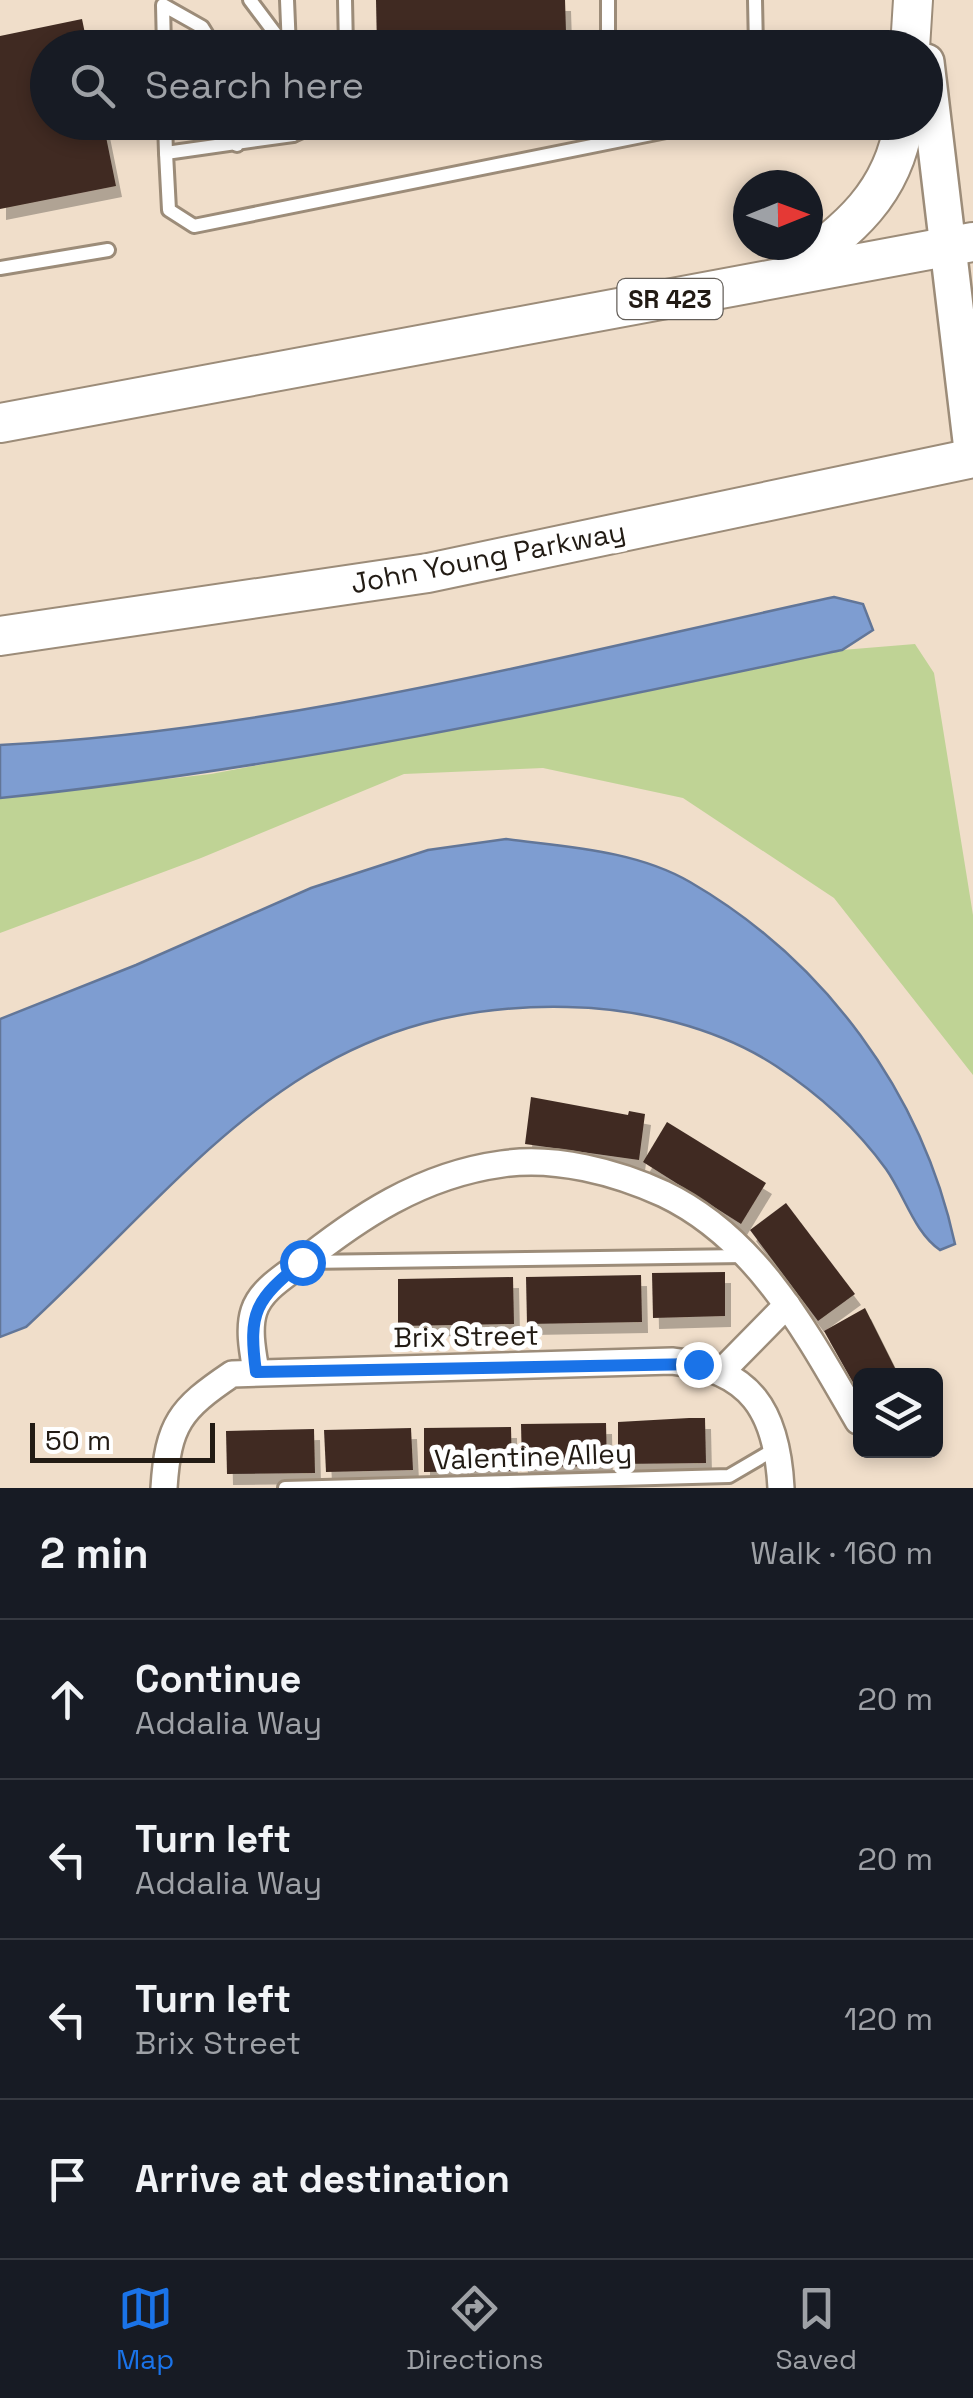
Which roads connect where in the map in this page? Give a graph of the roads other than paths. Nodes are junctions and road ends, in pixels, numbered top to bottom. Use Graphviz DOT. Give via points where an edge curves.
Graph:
graph roads {
  1 [pos="250,0"];
  2 [pos="287,0"];
  3 [pos="345,0"];
  4 [pos="608,0"];
  5 [pos="755,0"];
  6 [pos="916,0"];
  7 [pos="164,30"];
  8 [pos="203,30"];
  9 [pos="274,30"];
  10 [pos="288,30"];
  11 [pos="346,30"];
  12 [pos="608,30"];
  13 [pos="756,30"];
  14 [pos="912,30"];
  15 [pos="921,30"];
  16 [pos="166,140"];
  17 [pos="237,140"];
  18 [pos="252,140"];
  19 [pos="622,140"];
  20 [pos="901,140"];
  21 [pos="940,140"];
  22 [pos="237,144"];
  23 [pos="166,153"];
  24 [pos="959,244"];
  25 [pos="108,250"];
  26 [pos="0,268"];
  27 [pos="781,278"];
  28 [pos="0,423"];
  29 [pos="973,458"];
  30 [pos="0,636"];
  31 [pos="748,1256"];
  32 [pos="302,1262"];
  33 [pos="788,1304"];
  34 [pos="723,1370"];
  35 [pos="256,1372"];
  36 [pos="853,1413"];
  37 [pos="776,1474"];
  38 [pos="164,1488"];
  39 [pos="286,1488"];
  1 -- 9 [label="lane"];
  2 -- 10 [label="lane"];
  3 -- 11 [label="lane"];
  4 -- 12 [label="lane"];
  5 -- 13 [label="lane"];
  6 -- 14 [label="main road"];
  6 -- 15 [label="main road"];
  7 -- 8 [label="lane" via="164,5"];
  16 -- 23 [label="lane"];
  17 -- 22 [label="lane"];
  18 -- 22 [label="lane"];
  19 -- 23 [label="lane" via="194,226 169,210"];
  20 -- 27 [label="main road" via="874,201 842,234"];
  21 -- 24 [label="main road"];
  22 -- 23 [label="lane"];
  24 -- 27 [label="main road, SR 423"];
  24 -- 29 [label="main road"];
  25 -- 26 [label="lane"];
  27 -- 28 [label="main road, SR 423"];
  29 -- 30 [label="main road, John Young Parkway" via="428,573"];
  31 -- 32 [label="lane"];
  31 -- 32 [label="street" via="710,1221 665,1195 546,1162 504,1163 408,1191 366,1213"];
  31 -- 33 [label="street"];
  32 -- 35 [label="street" via="254,1310"];
  33 -- 34 [label="street"];
  33 -- 36 [label="street"];
  34 -- 35 [label="street, Brix Street" via="672,1361"];
  34 -- 37 [label="street" via="748,1387 765,1413"];
  35 -- 38 [label="street, Brix Street" via="232,1374 184,1412 166,1452"];
  37 -- 39 [label="lane, Valentine Alley"];
}
